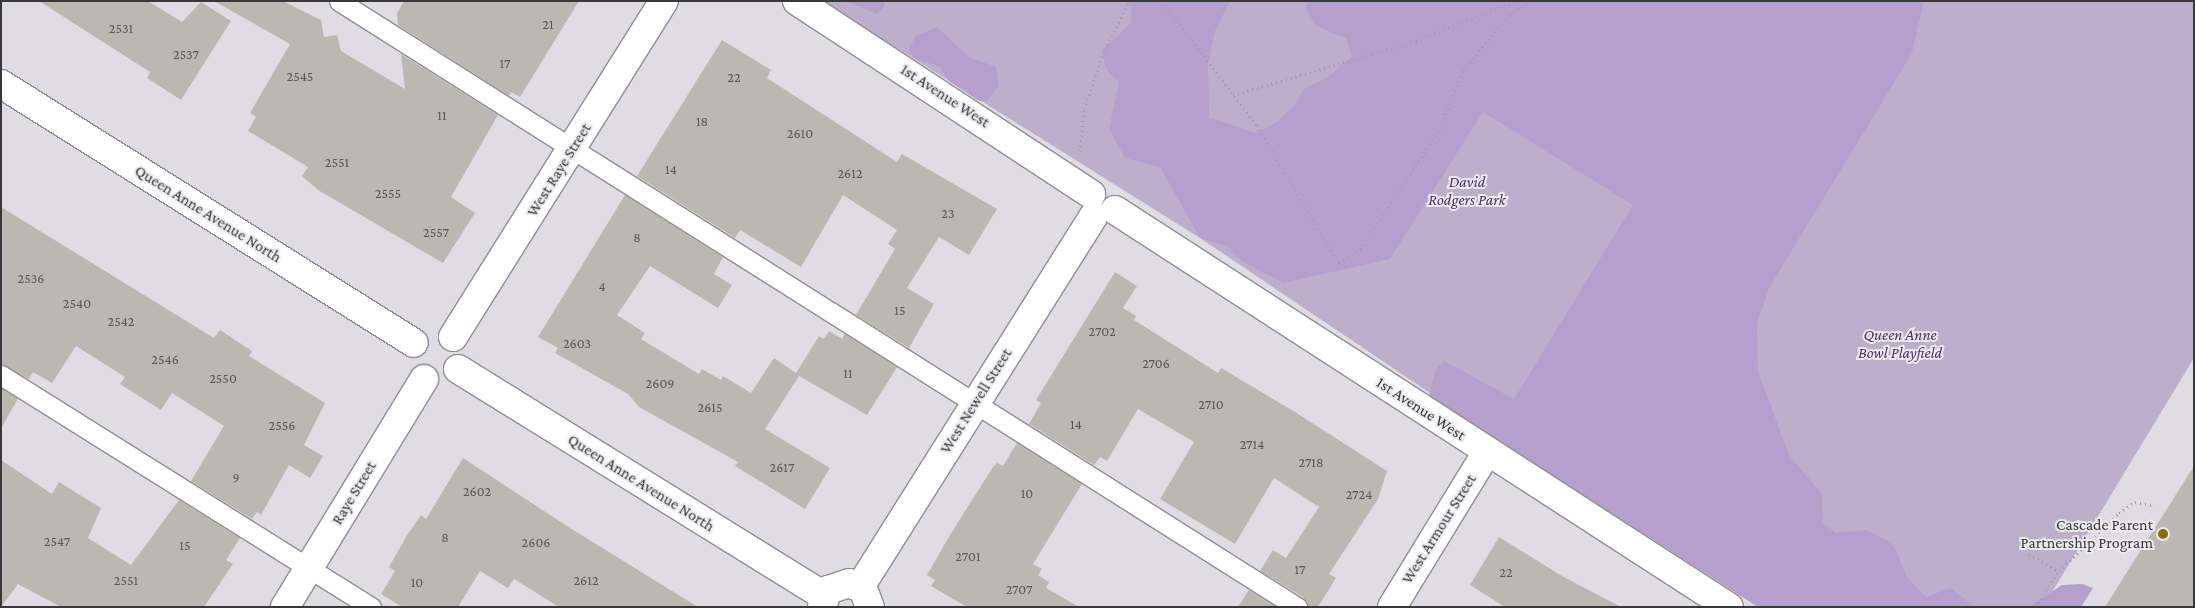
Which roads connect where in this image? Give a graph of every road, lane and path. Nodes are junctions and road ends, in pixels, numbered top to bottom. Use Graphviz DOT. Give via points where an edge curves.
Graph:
graph roads {
  1 [pos="339,1"];
  2 [pos="664,1"];
  3 [pos="797,1"];
  4 [pos="1129,1"];
  5 [pos="1161,1"];
  6 [pos="1515,1"];
  7 [pos="1530,1"];
  8 [pos="1,84"];
  9 [pos="1233,95"];
  10 [pos="573,149"];
  11 [pos="1079,155"];
  12 [pos="1100,206"];
  13 [pos="453,337"];
  14 [pos="414,343"];
  15 [pos="458,369"];
  16 [pos="1,375"];
  17 [pos="424,379"];
  18 [pos="974,404"];
  19 [pos="1487,452"];
  20 [pos="2155,506"];
  21 [pos="2029,554"];
  22 [pos="309,567"];
  23 [pos="2059,570"];
  24 [pos="864,597"];
  25 [pos="823,602"];
  26 [pos="285,607"];
  27 [pos="371,607"];
  28 [pos="1297,607"];
  29 [pos="1392,607"];
  30 [pos="1729,607"];
  31 [pos="1816,607"];
  32 [pos="1828,607"];
  33 [pos="2035,607"];
  1 -- 10 [label="lane"];
  2 -- 10 [label="street, West Raye Street"];
  3 -- 12 [label="street, 1st Avenue West"];
  4 -- 11 [label="path" via="1103,54 1084,109"];
  5 -- 9 [label="path"];
  6 -- 9 [label="path" via="1416,41"];
  7 -- 9 [label="path" via="1510,15 1463,70 1440,128 1362,250 1339,262"];
  8 -- 14 [label="street, Queen Anne Avenue North"];
  10 -- 13 [label="street, West Raye Street"];
  10 -- 18 [label="lane"];
  12 -- 18 [label="street, West Newell Street"];
  12 -- 19 [label="street, 1st Avenue West"];
  13 -- 14 [label="street" via="431,331"];
  13 -- 15 [label="street" via="461,352"];
  14 -- 17 [label="street" via="411,363"];
  15 -- 17 [label="street" via="446,380"];
  15 -- 25 [label="street, Queen Anne Avenue North"];
  16 -- 22 [label="lane"];
  17 -- 22 [label="street, Raye Street"];
  18 -- 24 [label="street, West Newell Street"];
  18 -- 28 [label="lane"];
  19 -- 29 [label="street, West Armour Street"];
  19 -- 30 [label="street, 1st Avenue West"];
  20 -- 23 [label="path" via="2135,502"];
  21 -- 23 [label="path"];
  22 -- 26 [label="street, Raye Street"];
  22 -- 27 [label="lane"];
  23 -- 33 [label="path"];
  24 -- 25 [label="street" via="841,583"];
  31 -- 32 [label="path"];
}
